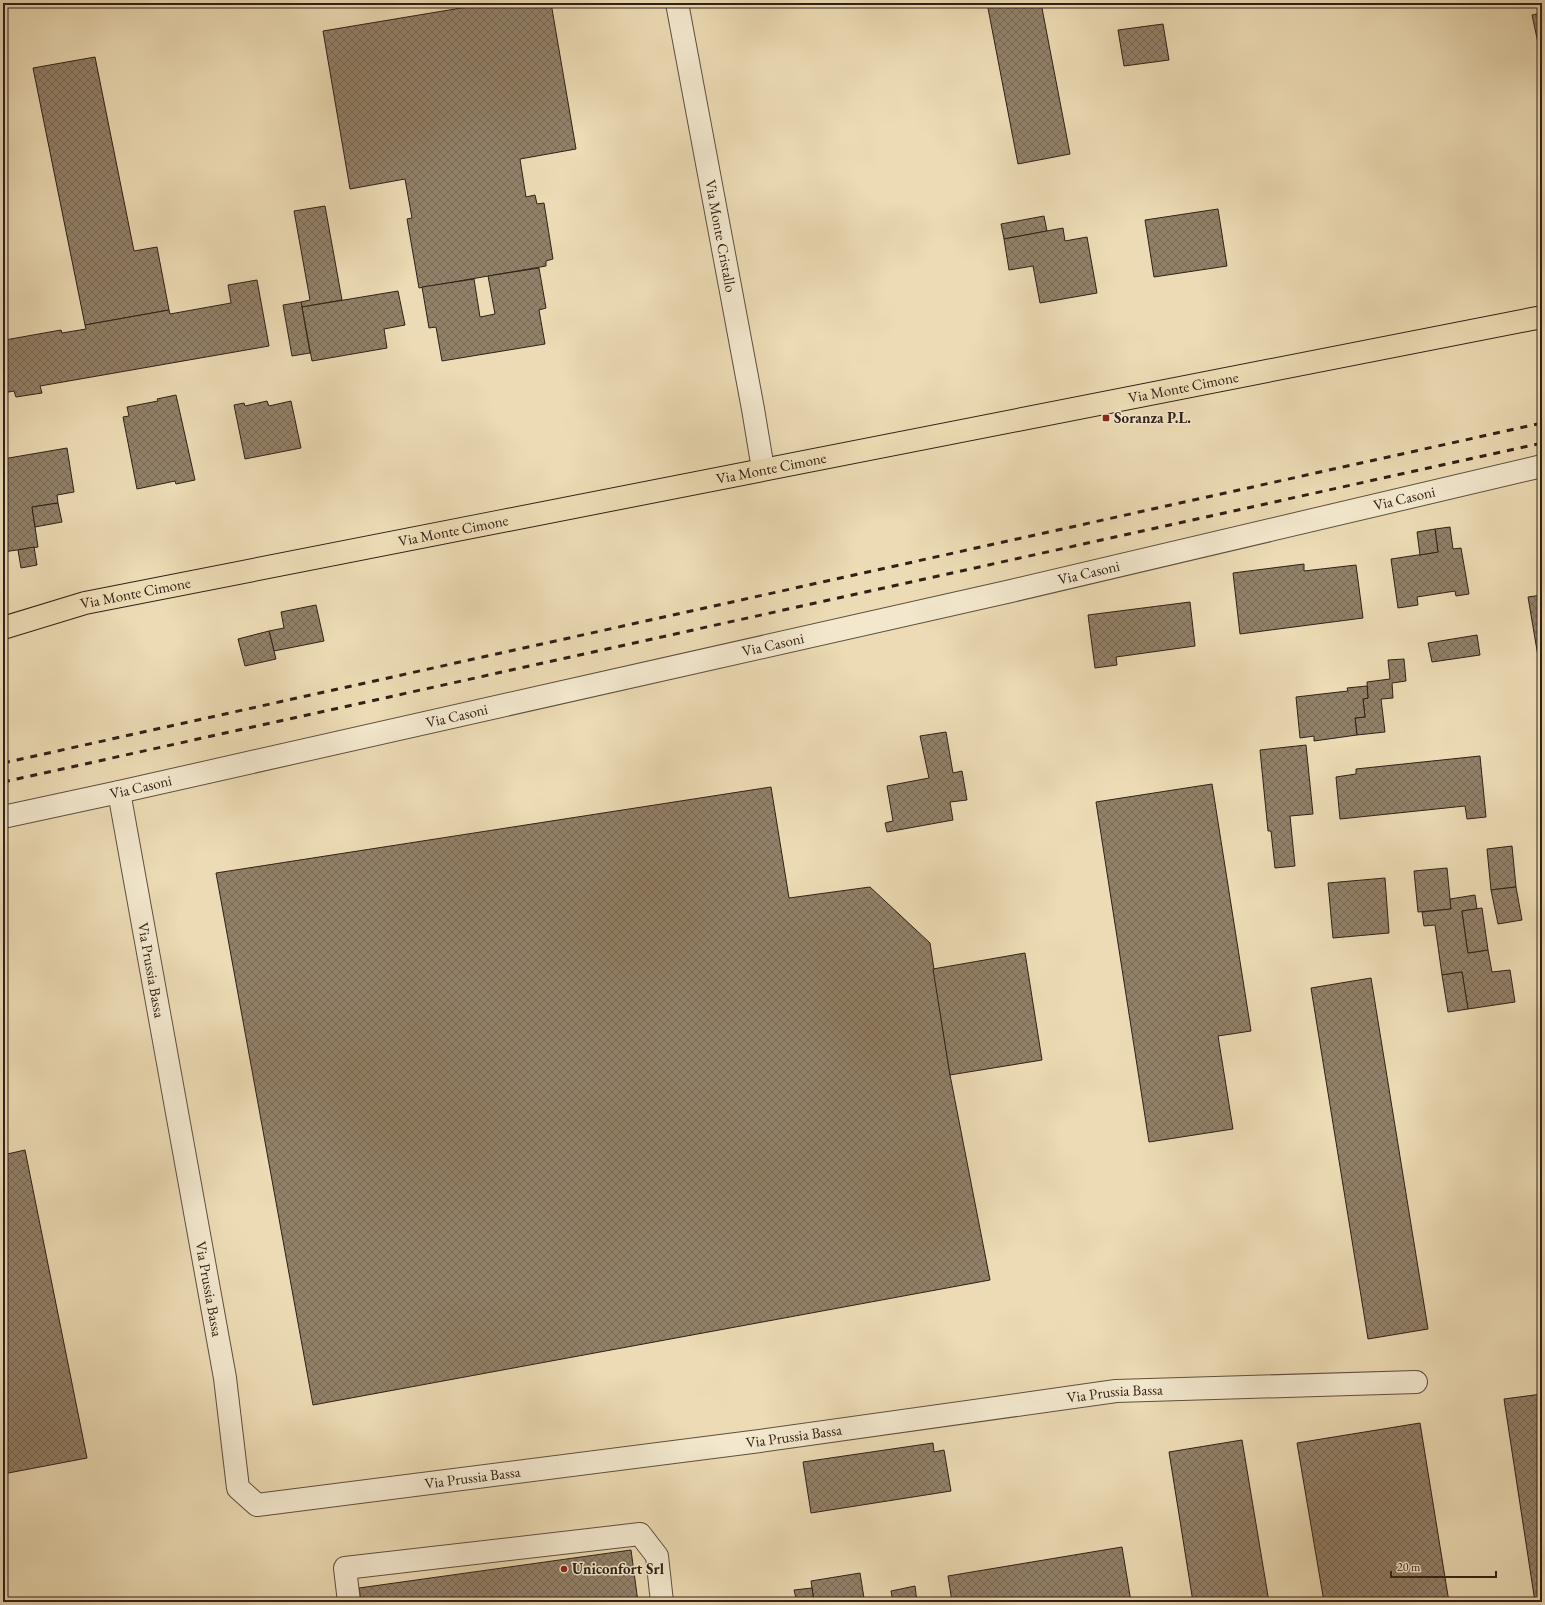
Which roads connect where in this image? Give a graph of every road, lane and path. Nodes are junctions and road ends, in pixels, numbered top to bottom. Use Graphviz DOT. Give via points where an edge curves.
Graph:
graph roads {
  1 [pos="677,3"];
  2 [pos="1542,317"];
  3 [pos="1542,466"];
  4 [pos="763,469"];
  5 [pos="3,628"];
  6 [pos="119,792"];
  7 [pos="3,816"];
  8 [pos="1416,1382"];
  9 [pos="349,1602"];
  10 [pos="662,1602"];
  1 -- 4 [label="street, Via Monte Cristallo" via="754,409"];
  2 -- 4 [label="main road, Via Monte Cimone"];
  3 -- 6 [label="street, Via Casoni" via="1011,591"];
  4 -- 5 [label="main road, Via Monte Cimone" via="85,603"];
  6 -- 7 [label="street, Via Casoni"];
  6 -- 8 [label="street, Via Prussia Bassa" via="225,1378 238,1488 257,1505 760,1442 1116,1391"];
  9 -- 10 [label="street" via="345,1568 640,1534 657,1556"];
}
